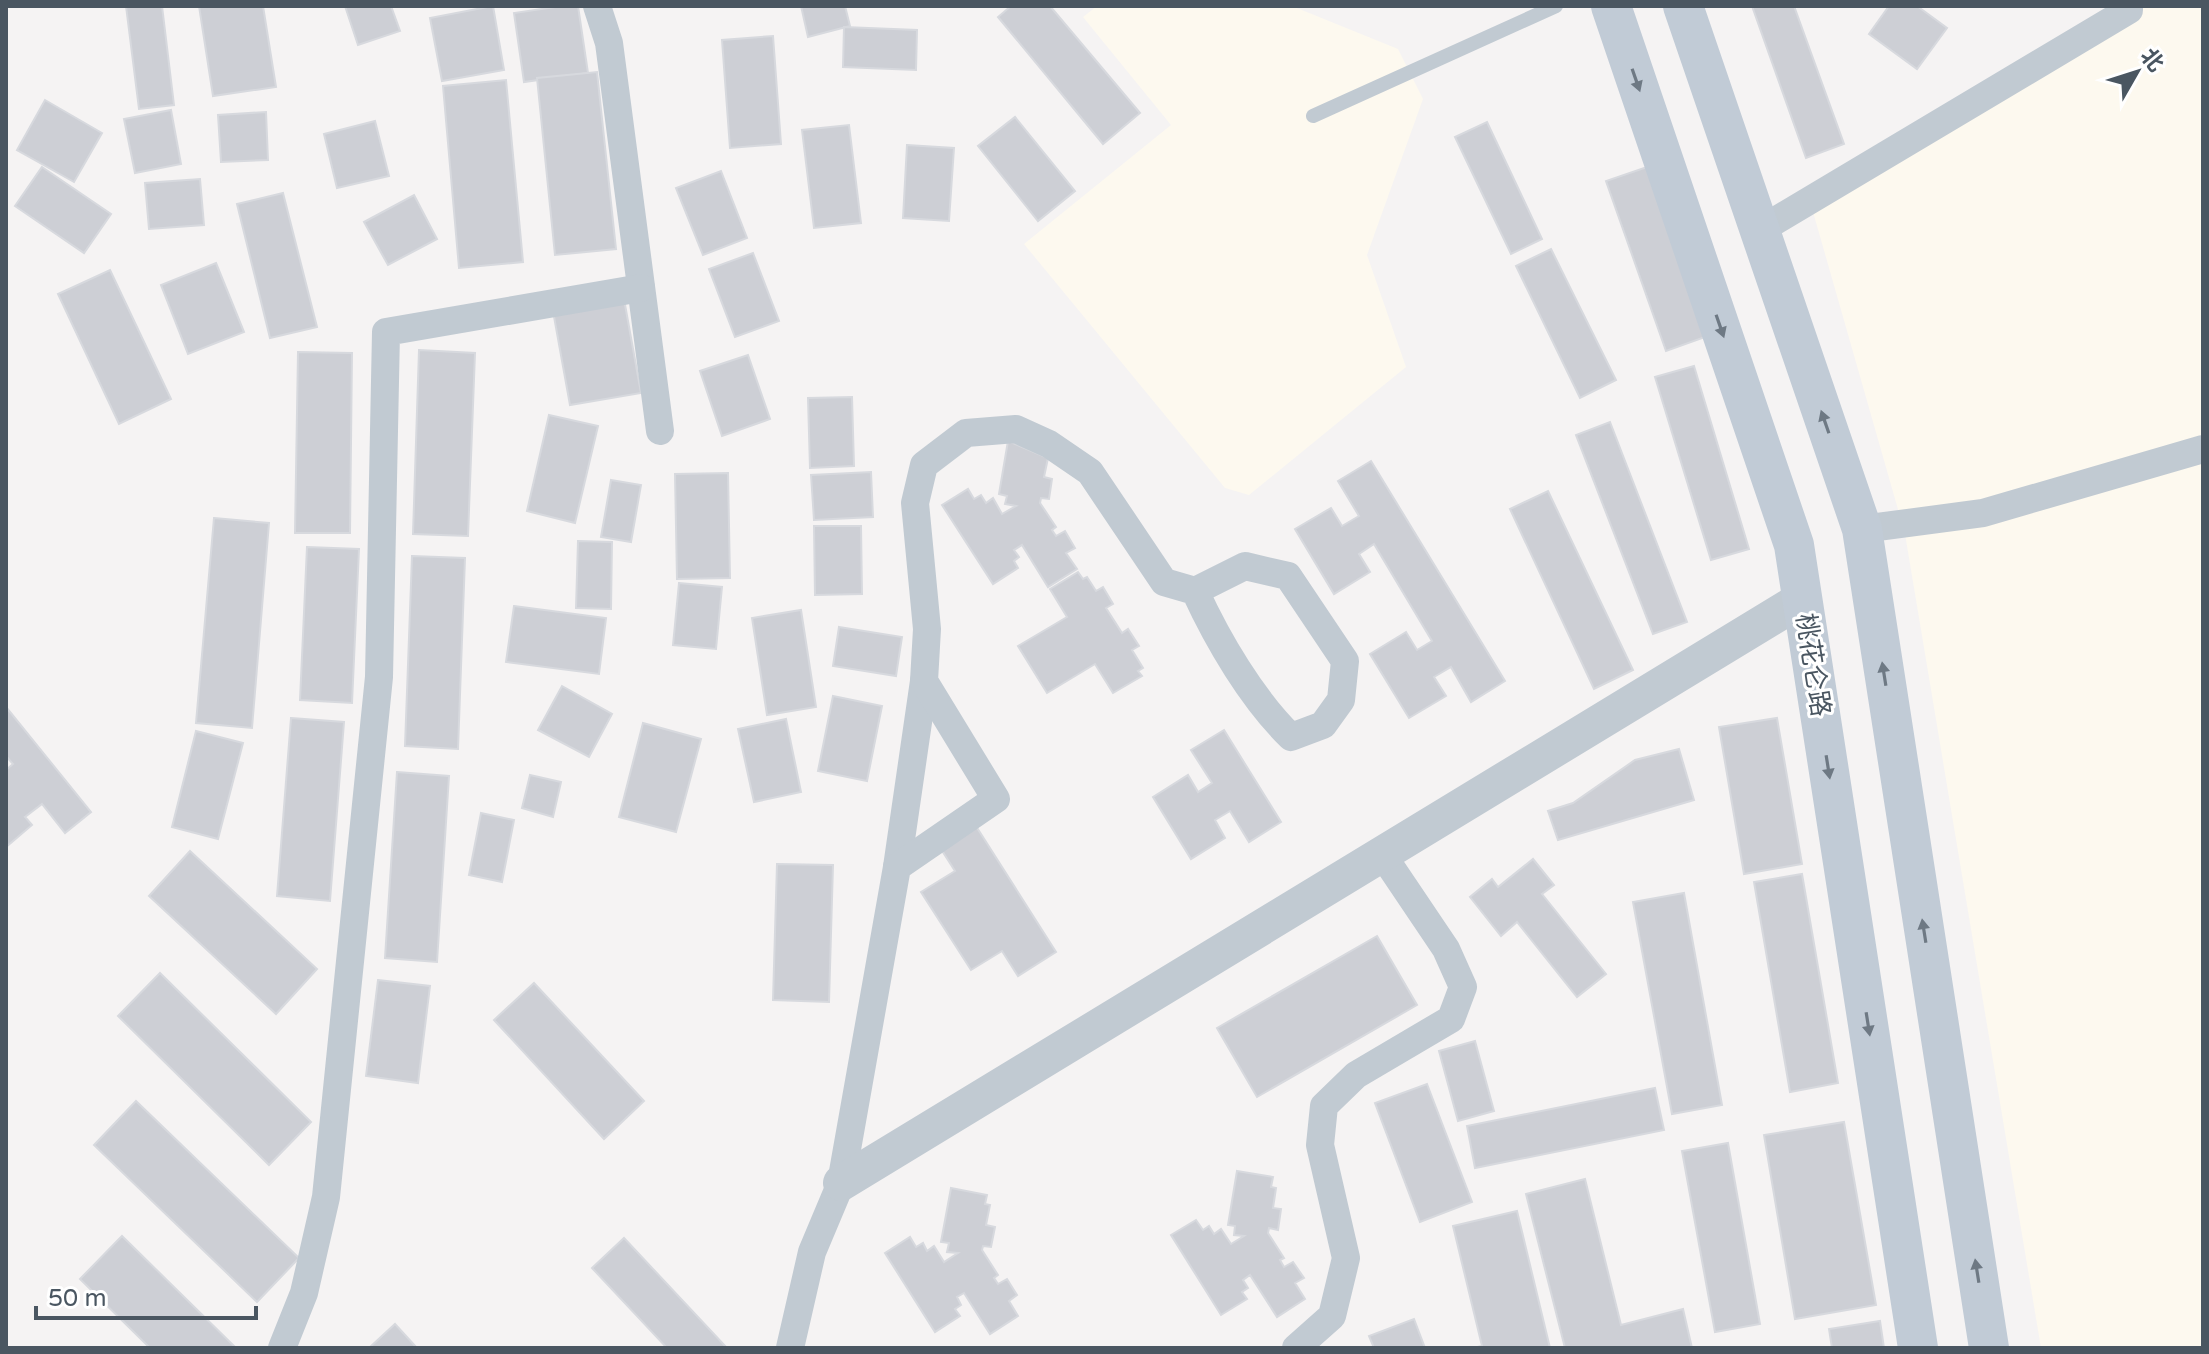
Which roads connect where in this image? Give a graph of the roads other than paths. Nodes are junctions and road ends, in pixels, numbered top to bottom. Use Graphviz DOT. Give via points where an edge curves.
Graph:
graph roads {
  1 [pos="597,6"];
  2 [pos="1556,6"];
  3 [pos="1611,6"];
  4 [pos="1683,6"];
  5 [pos="2129,6"];
  6 [pos="1313,116"];
  7 [pos="1760,230"];
  8 [pos="641,288"];
  9 [pos="660,431"];
  10 [pos="2203,449"];
  11 [pos="1862,529"];
  12 [pos="1195,591"];
  13 [pos="1802,599"];
  14 [pos="924,681"];
  15 [pos="1382,854"];
  16 [pos="897,867"];
  17 [pos="841,1183"];
  18 [pos="282,1348"];
  19 [pos="790,1348"];
  20 [pos="1296,1348"];
  21 [pos="1918,1348"];
  22 [pos="1989,1348"];
  1 -- 8 [label="street" via="609,43"];
  2 -- 6 [label="lane"];
  3 -- 13 [label="main road, 桃花仑路, one-way" via="1794,545"];
  4 -- 7 [label="main road"];
  5 -- 7 [label="street"];
  11 -- 7 [label="main road, one-way"];
  8 -- 9 [label="street"];
  8 -- 18 [label="street" via="386,332 379,677 339,1070 326,1197 304,1293"];
  10 -- 11 [label="street" via="1983,513"];
  22 -- 11 [label="main road, one-way"];
  12 -- 12 [label="street" via="1245,566 1288,576 1345,661 1341,700 1323,725 1291,737 1269,716"];
  12 -- 14 [label="street" via="1164,582 1090,472 1016,429 966,433 924,465 915,503 927,629"];
  13 -- 15 [label="street"];
  13 -- 21 [label="main road, 桃花仑路, one-way"];
  14 -- 16 [label="street"];
  14 -- 16 [label="street" via="996,799"];
  15 -- 17 [label="street"];
  15 -- 20 [label="street" via="1446,949 1463,987 1451,1019 1356,1075 1324,1106 1320,1145 1346,1258 1332,1316"];
  16 -- 17 [label="street"];
  17 -- 19 [label="street" via="812,1252"];
}
